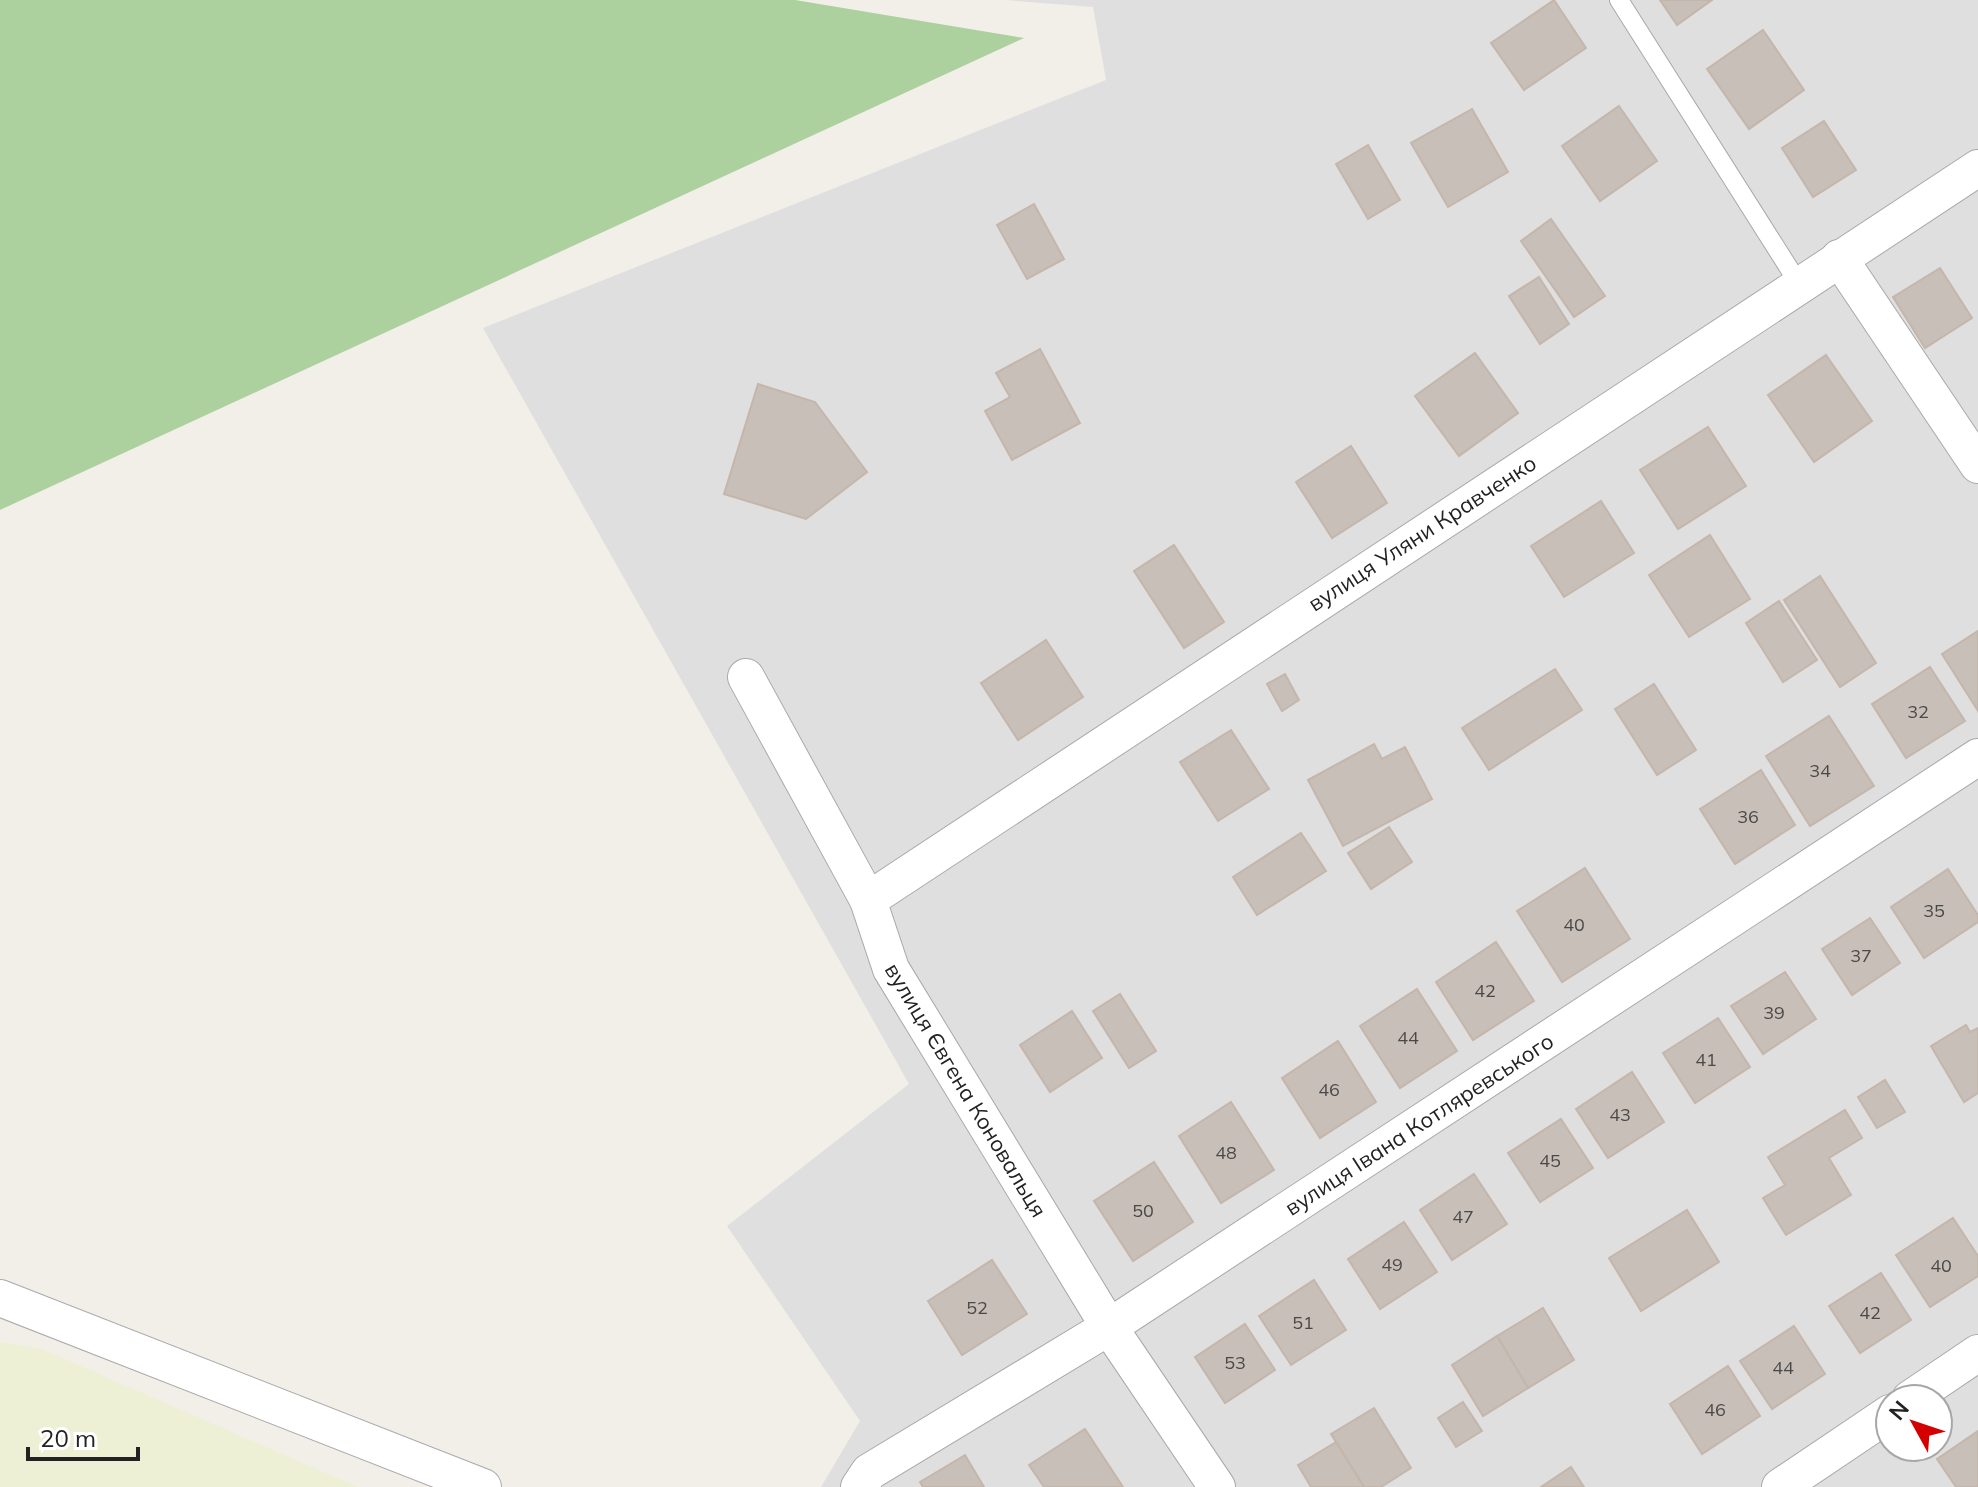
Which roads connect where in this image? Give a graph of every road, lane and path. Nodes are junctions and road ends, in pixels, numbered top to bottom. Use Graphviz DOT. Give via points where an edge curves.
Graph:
graph roads {
  1 [pos="1619,0"];
  2 [pos="1978,168"];
  3 [pos="1839,258"];
  4 [pos="1799,284"];
  5 [pos="1978,465"];
  6 [pos="746,677"];
  7 [pos="1978,757"];
  8 [pos="868,900"];
  9 [pos="0,1298"];
  10 [pos="1109,1327"];
  11 [pos="1978,1353"];
  12 [pos="1934,1383"];
  13 [pos="1874,1424"];
  14 [pos="483,1487"];
  15 [pos="859,1487"];
  16 [pos="1217,1487"];
  17 [pos="1780,1487"];
  1 -- 4 [label="lane"];
  2 -- 3 [label="street, вулиця Уляни Кравченко"];
  3 -- 4 [label="street, вулиця Уляни Кравченко"];
  3 -- 5 [label="street"];
  4 -- 8 [label="street, вулиця Уляни Кравченко"];
  6 -- 8 [label="street, вулиця Євгена Коновальця"];
  7 -- 10 [label="street, вулиця Івана Котляревського"];
  8 -- 10 [label="street, вулиця Євгена Коновальця" via="891,969"];
  9 -- 14 [label="street"];
  10 -- 15 [label="street, вулиця Івана Котляревського" via="869,1472"];
  10 -- 16 [label="street, вулиця Євгена Коновальця"];
  11 -- 12 [label="street"];
  13 -- 17 [label="street"];
}
